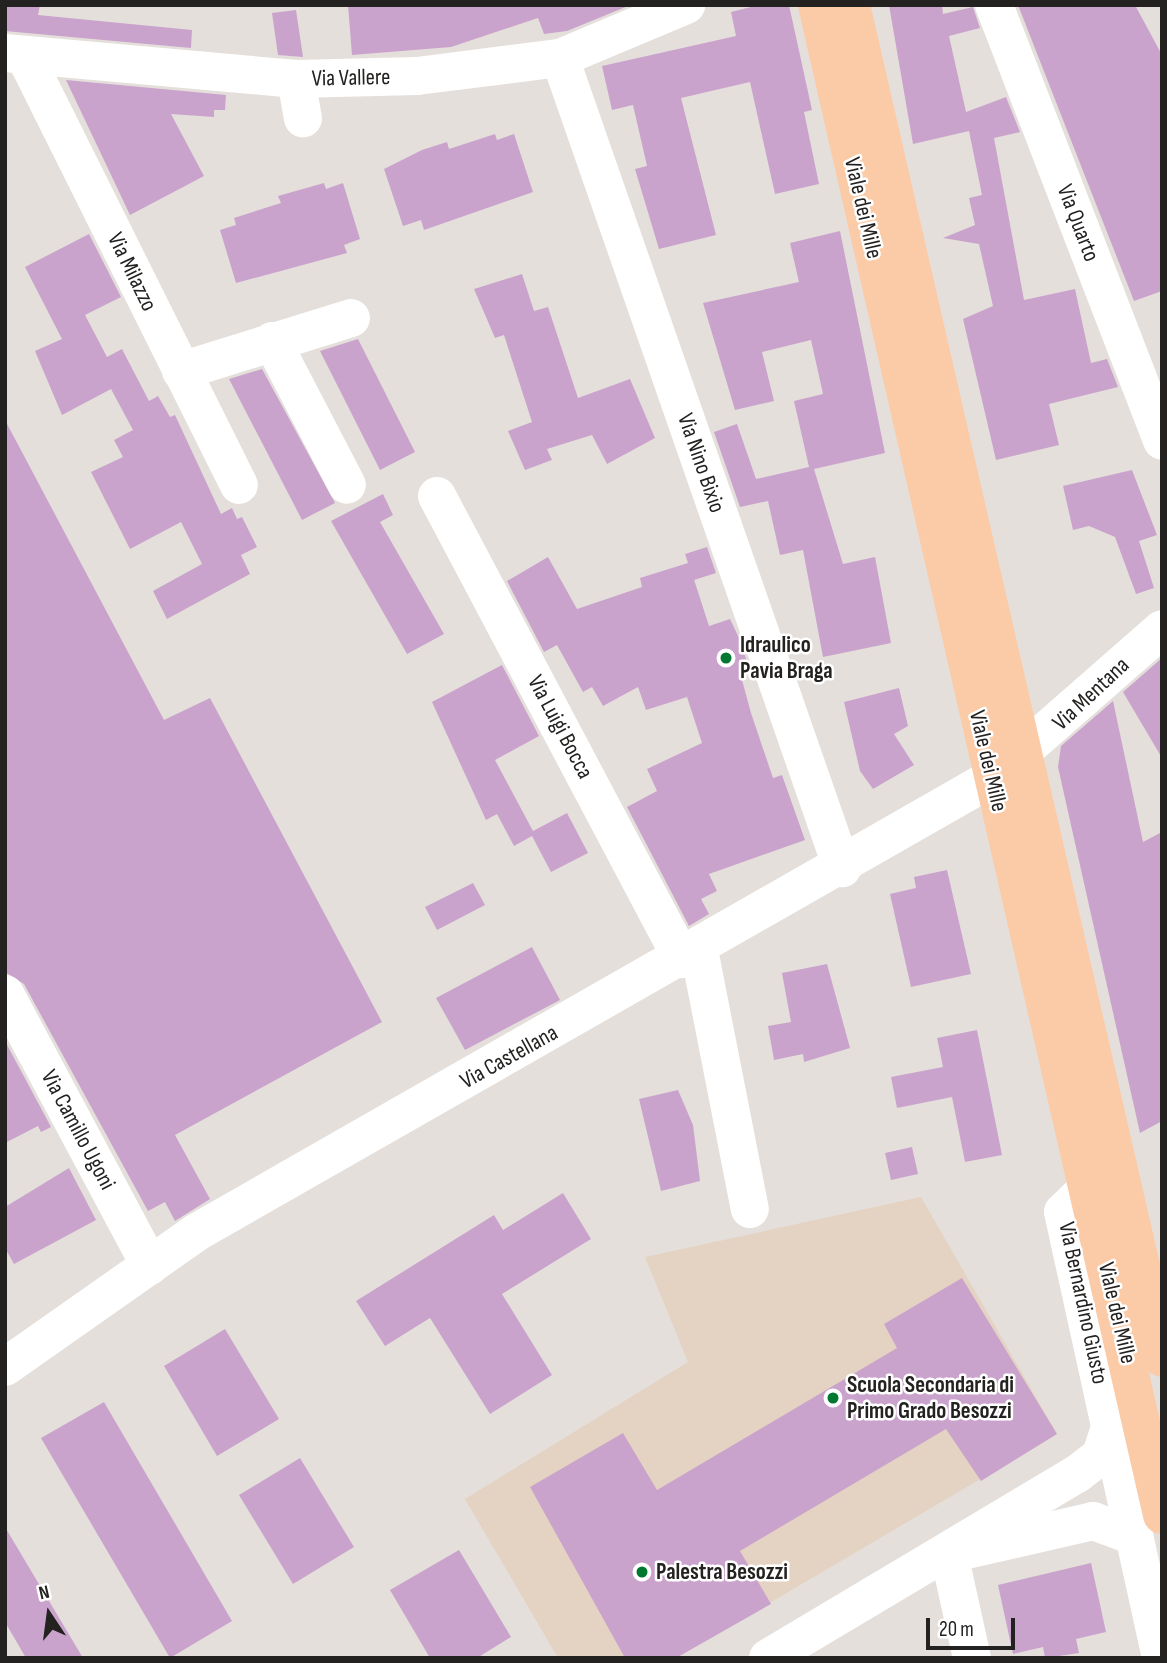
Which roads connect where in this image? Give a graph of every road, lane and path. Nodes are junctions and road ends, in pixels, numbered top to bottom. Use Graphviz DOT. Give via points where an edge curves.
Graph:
graph roads {
  1 [pos="686,5"];
  2 [pos="817,5"];
  3 [pos="851,5"];
  4 [pos="994,5"];
  5 [pos="16,55"];
  6 [pos="561,58"];
  7 [pos="296,79"];
  8 [pos="303,118"];
  9 [pos="351,318"];
  10 [pos="272,341"];
  11 [pos="181,370"];
  12 [pos="1162,441"];
  13 [pos="239,485"];
  14 [pos="347,485"];
  15 [pos="438,496"];
  16 [pos="1162,629"];
  17 [pos="1007,769"];
  18 [pos="842,868"];
  19 [pos="691,954"];
  20 [pos="5,994"];
  21 [pos="1105,1185"];
  22 [pos="750,1209"];
  23 [pos="150,1266"];
  24 [pos="1162,1358"];
  25 [pos="5,1367"];
  26 [pos="1110,1428"];
  27 [pos="1148,1526"];
  28 [pos="949,1554"];
  29 [pos="768,1658"];
  30 [pos="972,1658"];
  31 [pos="1161,1658"];
  1 -- 6 [label="street, Via Vallere"];
  2 -- 17 [label="main road, Viale dei Mille"];
  3 -- 17 [label="main road, Viale dei Mille"];
  4 -- 12 [label="street, Via Quarto"];
  5 -- 7 [label="street, Via Vallere"];
  5 -- 11 [label="street, Via Milazzo"];
  6 -- 7 [label="street, Via Vallere" via="417,76"];
  6 -- 18 [label="street, Via Nino Bixio"];
  7 -- 8 [label="street"];
  9 -- 10 [label="street"];
  10 -- 11 [label="street"];
  10 -- 14 [label="street"];
  11 -- 13 [label="street, Via Milazzo"];
  15 -- 19 [label="street, Via Luigi Bocca"];
  16 -- 17 [label="street, Via Mentana"];
  17 -- 18 [label="street, Via Castellana"];
  17 -- 21 [label="main road, Viale dei Mille"];
  18 -- 19 [label="street, Via Castellana"];
  19 -- 22 [label="street, Via Luigi Bocca"];
  19 -- 23 [label="street, Via Castellana" via="197,1232"];
  20 -- 23 [label="street, Via Camillo Ugoni"];
  21 -- 24 [label="main road, Viale dei Mille"];
  21 -- 26 [label="street, Via Bernardino Giusto" via="1063,1212"];
  21 -- 27 [label="main road, Viale dei Mille"];
  23 -- 25 [label="street, Via Castellana"];
  26 -- 27 [label="street, Via Bernardino Giusto"];
  26 -- 28 [label="street" via="1101,1455"];
  27 -- 28 [label="street" via="1093,1521"];
  27 -- 31 [label="street, Via Bernardino Giusto"];
  28 -- 29 [label="street"];
  28 -- 30 [label="street"];
}
